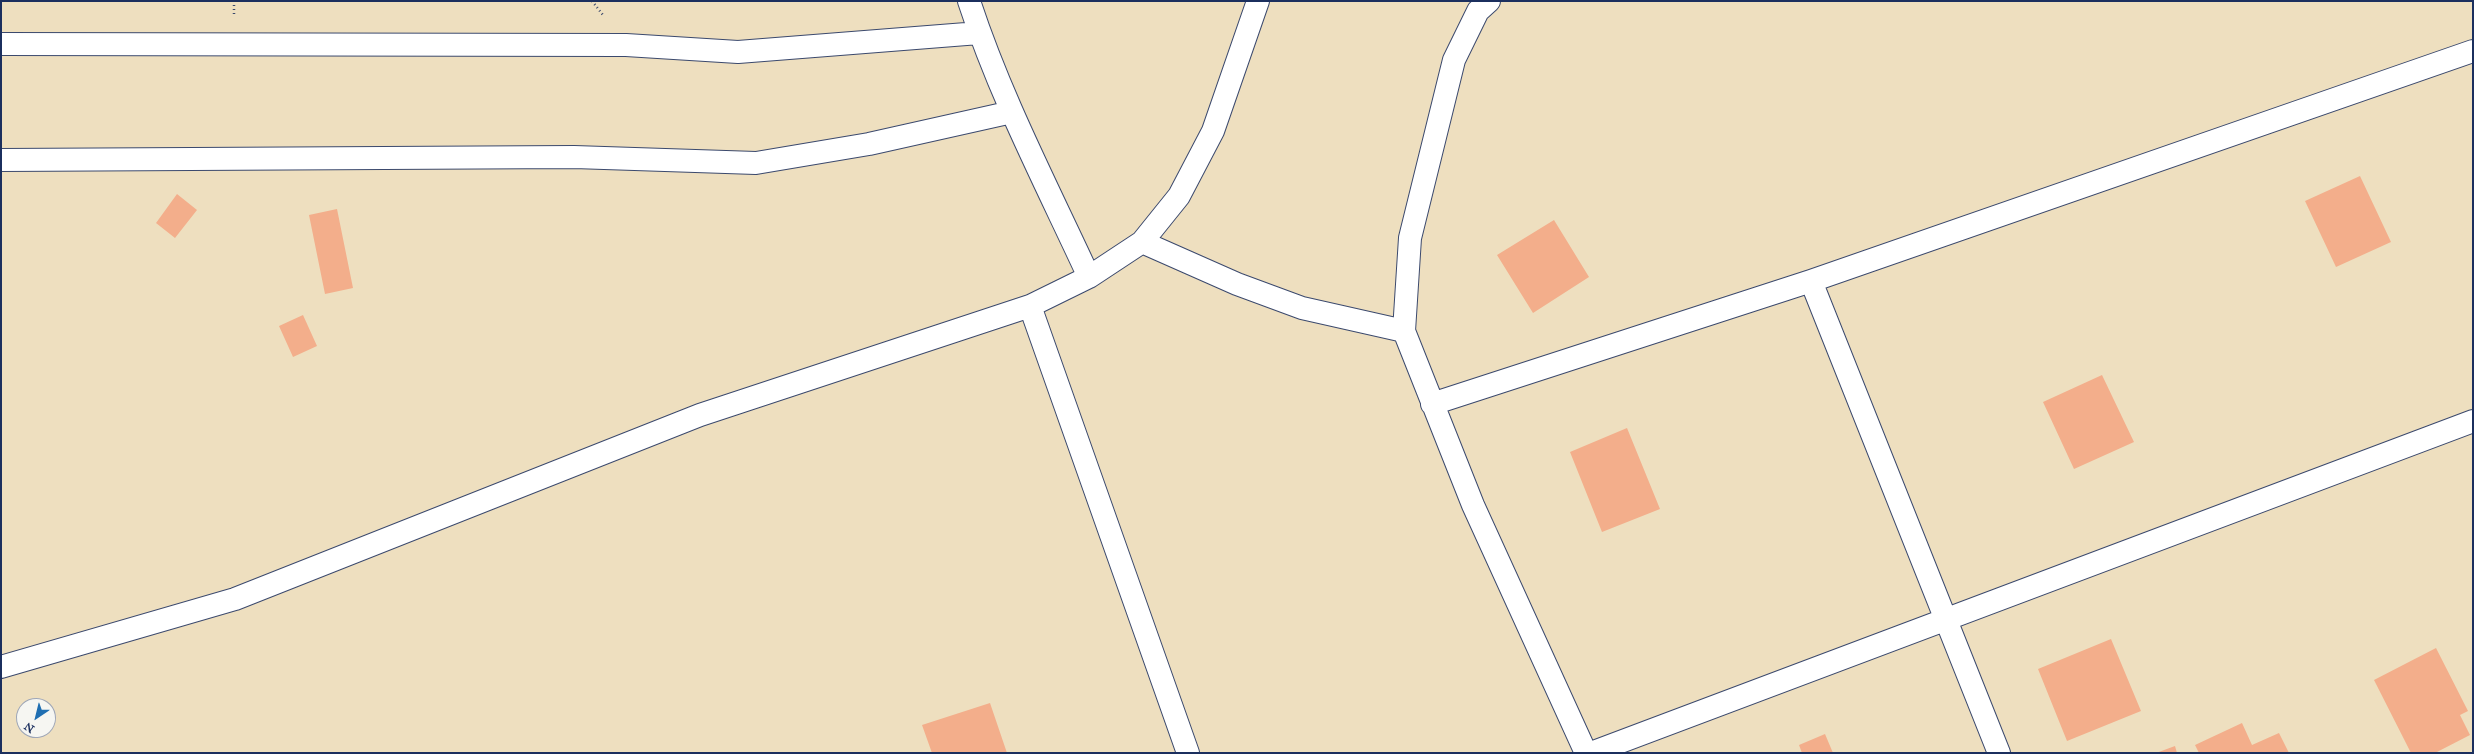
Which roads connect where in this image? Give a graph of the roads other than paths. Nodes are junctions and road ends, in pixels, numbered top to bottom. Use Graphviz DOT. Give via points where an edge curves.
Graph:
graph roads {
  1 [pos="969,1"];
  2 [pos="1258,1"];
  3 [pos="1488,1"];
  4 [pos="980,33"];
  5 [pos="1,44"];
  6 [pos="2473,51"];
  7 [pos="1012,112"];
  8 [pos="1,160"];
  9 [pos="1142,242"];
  10 [pos="1089,277"];
  11 [pos="1811,281"];
  12 [pos="1030,306"];
  13 [pos="1404,331"];
  14 [pos="1432,404"];
  15 [pos="2473,421"];
  16 [pos="1946,618"];
  17 [pos="1,667"];
  18 [pos="1188,753"];
  19 [pos="1586,753"];
  20 [pos="1591,753"];
  21 [pos="1999,753"];
  1 -- 4 [label="street"];
  2 -- 9 [label="street" via="1213,131 1178,196"];
  3 -- 13 [label="street" via="1478,11 1454,60 1410,238"];
  4 -- 5 [label="street" via="738,52 618,45"];
  4 -- 7 [label="street"];
  6 -- 11 [label="street"];
  7 -- 8 [label="street" via="869,144 756,163 574,157"];
  7 -- 10 [label="street"];
  9 -- 10 [label="street"];
  9 -- 13 [label="street" via="1237,284 1302,308"];
  10 -- 12 [label="street"];
  11 -- 14 [label="street"];
  11 -- 16 [label="street"];
  12 -- 17 [label="street" via="700,415 235,599"];
  12 -- 18 [label="street"];
  13 -- 14 [label="street"];
  14 -- 19 [label="street" via="1473,505"];
  15 -- 16 [label="street"];
  16 -- 20 [label="street"];
  16 -- 21 [label="street"];
}
